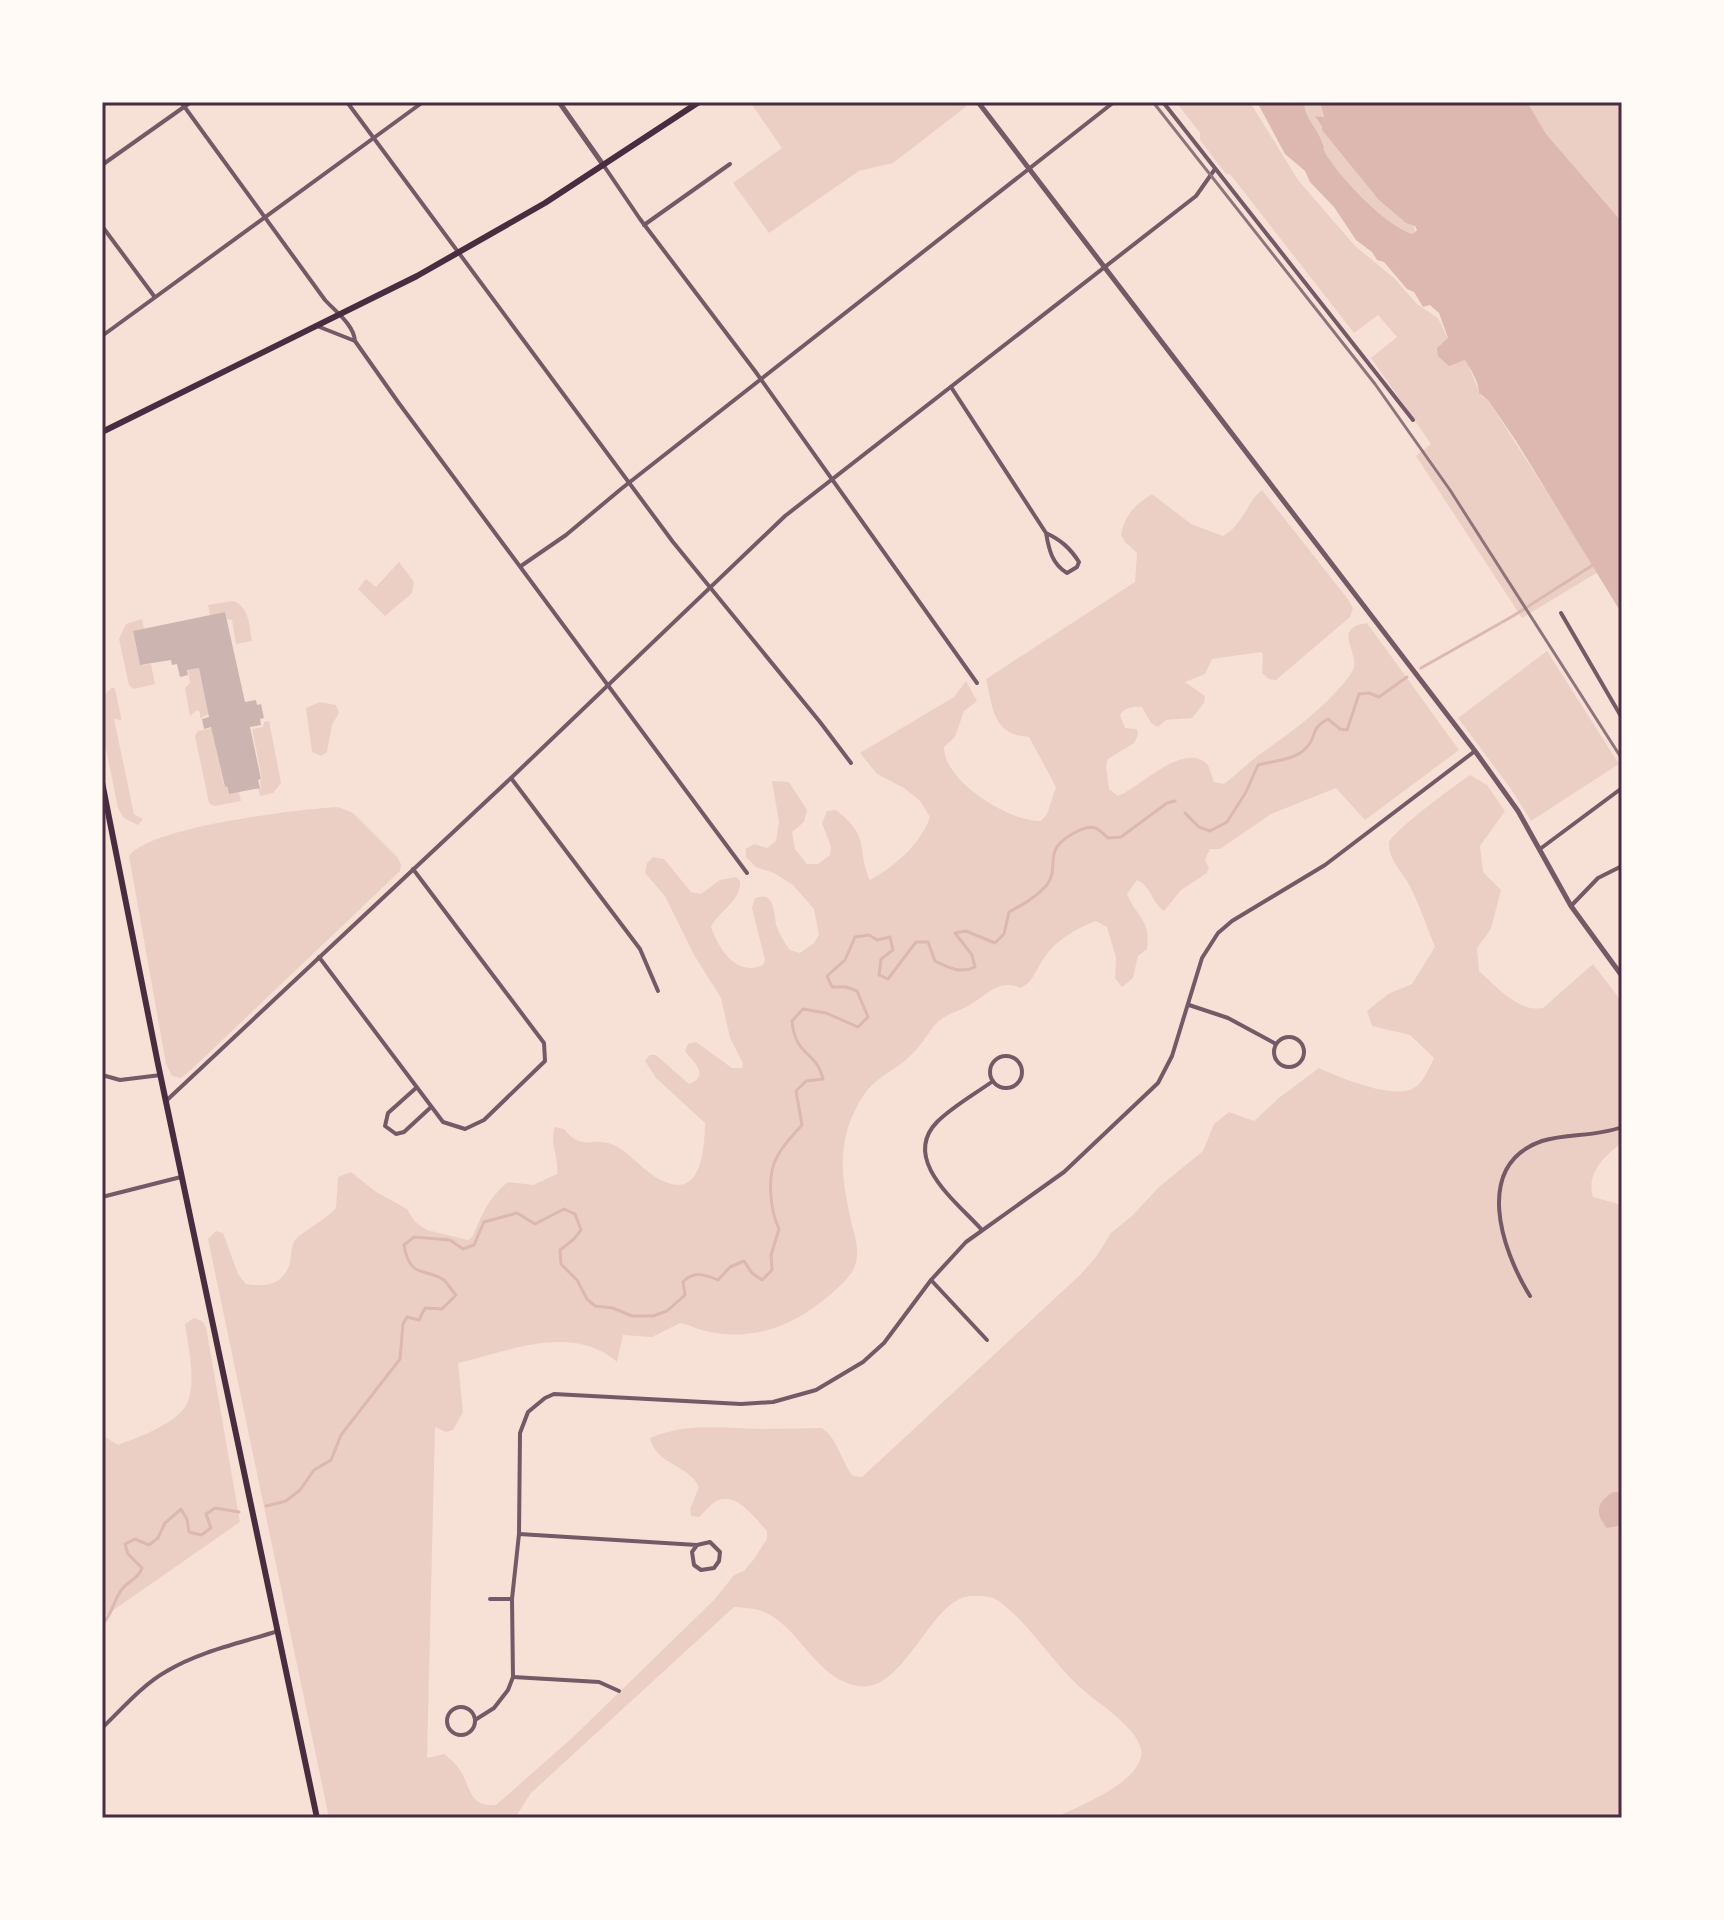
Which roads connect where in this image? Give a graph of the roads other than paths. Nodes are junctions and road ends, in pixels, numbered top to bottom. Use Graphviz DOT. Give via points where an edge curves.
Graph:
graph roads {
  1 [pos="191,102"];
  2 [pos="347,102"];
  3 [pos="423,102"];
  4 [pos="559,102"];
  5 [pos="699,102"];
  6 [pos="978,102"];
  7 [pos="1114,102"];
  8 [pos="1163,102"];
  9 [pos="183,104"];
  10 [pos="374,137"];
  11 [pos="730,164"];
  12 [pos="102,165"];
  13 [pos="604,166"];
  14 [pos="1030,168"];
  15 [pos="1215,169"];
  16 [pos="264,218"];
  17 [pos="644,225"];
  18 [pos="102,226"];
  19 [pos="459,252"];
  20 [pos="1106,268"];
  21 [pos="154,296"];
  22 [pos="339,315"];
  23 [pos="317,326"];
  24 [pos="102,336"];
  25 [pos="355,341"];
  26 [pos="761,380"];
  27 [pos="951,387"];
  28 [pos="1413,420"];
  29 [pos="102,432"];
  30 [pos="831,480"];
  31 [pos="629,482"];
  32 [pos="1046,533"];
  33 [pos="521,566"];
  34 [pos="708,587"];
  35 [pos="1561,613"];
  36 [pos="977,683"];
  37 [pos="608,686"];
  38 [pos="1622,718"];
  39 [pos="1475,751"];
  40 [pos="851,763"];
  41 [pos="511,778"];
  42 [pos="102,782"];
  43 [pos="1622,788"];
  44 [pos="1540,849"];
  45 [pos="1622,866"];
  46 [pos="413,869"];
  47 [pos="747,873"];
  48 [pos="1571,906"];
  49 [pos="319,957"];
  50 [pos="1622,976"];
  51 [pos="658,991"];
  52 [pos="1189,1005"];
  53 [pos="1276,1044"];
  54 [pos="102,1075"];
  55 [pos="161,1075"];
  56 [pos="993,1081"];
  57 [pos="416,1088"];
  58 [pos="166,1101"];
  59 [pos="430,1108"];
  60 [pos="1622,1127"];
  61 [pos="182,1177"];
  62 [pos="102,1197"];
  63 [pos="982,1230"];
  64 [pos="931,1280"];
  65 [pos="1530,1296"];
  66 [pos="987,1340"];
  67 [pos="519,1534"];
  68 [pos="697,1545"];
  69 [pos="490,1599"];
  70 [pos="512,1599"];
  71 [pos="278,1631"];
  72 [pos="513,1677"];
  73 [pos="619,1691"];
  74 [pos="475,1720"];
  75 [pos="102,1728"];
  76 [pos="317,1818"];
  1 -- 9 [label="street"];
  2 -- 10 [label="street"];
  3 -- 10 [label="street"];
  4 -- 13 [label="street"];
  5 -- 13 [label="main road"];
  6 -- 14 [label="street"];
  7 -- 14 [label="street"];
  8 -- 15 [label="street"];
  9 -- 12 [label="street"];
  9 -- 16 [label="street"];
  10 -- 16 [label="street"];
  10 -- 19 [label="street"];
  11 -- 17 [label="street"];
  13 -- 17 [label="street"];
  13 -- 19 [label="main road"];
  14 -- 20 [label="street"];
  14 -- 26 [label="street"];
  15 -- 20 [label="street" via="1196,196"];
  15 -- 28 [label="street"];
  16 -- 21 [label="street"];
  16 -- 22 [label="street"];
  17 -- 26 [label="street"];
  18 -- 21 [label="street"];
  19 -- 22 [label="main road"];
  19 -- 31 [label="street"];
  20 -- 27 [label="street"];
  20 -- 39 [label="street"];
  21 -- 24 [label="street"];
  22 -- 23 [label="main road"];
  22 -- 25 [label="street"];
  23 -- 25 [label="street"];
  23 -- 29 [label="main road"];
  25 -- 33 [label="street"];
  26 -- 30 [label="street"];
  26 -- 31 [label="street"];
  27 -- 30 [label="street"];
  27 -- 32 [label="street"];
  30 -- 34 [label="street"];
  30 -- 36 [label="street"];
  31 -- 33 [label="street"];
  31 -- 34 [label="street"];
  32 -- 32 [label="street" via="1057,567 1067,573 1077,567 1071,549"];
  33 -- 37 [label="street"];
  34 -- 37 [label="street"];
  34 -- 40 [label="street"];
  35 -- 38 [label="street"];
  37 -- 41 [label="street"];
  37 -- 47 [label="street"];
  39 -- 44 [label="street"];
  39 -- 52 [label="street" via="1325,865 1218,933 1202,958"];
  41 -- 46 [label="street"];
  41 -- 51 [label="street" via="640,949"];
  42 -- 55 [label="main road"];
  43 -- 44 [label="street"];
  44 -- 48 [label="street"];
  45 -- 48 [label="street" via="1598,878"];
  46 -- 49 [label="street"];
  46 -- 59 [label="street" via="544,1043 545,1052 545,1061 472,1128 450,1127"];
  48 -- 50 [label="street"];
  49 -- 57 [label="street"];
  49 -- 58 [label="street"];
  52 -- 53 [label="street" via="1228,1018"];
  52 -- 63 [label="street" via="1158,1083 1064,1172"];
  53 -- 53 [label="street" via="1282,1064 1295,1065 1302,1059 1303,1046 1296,1039 1283,1038"];
  54 -- 55 [label="street" via="120,1080"];
  55 -- 58 [label="main road"];
  56 -- 56 [label="street" via="1000,1087 1014,1086 1021,1076 1019,1064 1009,1057 996,1060 990,1072"];
  56 -- 63 [label="street" via="938,1122 927,1136 925,1158 932,1176"];
  57 -- 59 [label="street"];
  57 -- 59 [label="street" via="388,1113 385,1126 396,1134 404,1132"];
  58 -- 61 [label="main road"];
  60 -- 65 [label="street" via="1527,1147 1503,1173 1499,1201 1504,1240"];
  61 -- 62 [label="street"];
  61 -- 71 [label="main road"];
  63 -- 64 [label="street"];
  64 -- 66 [label="street"];
  64 -- 67 [label="street" via="884,1343 863,1362 794,1398 741,1404 554,1394 545,1398 528,1412 520,1433"];
  67 -- 68 [label="street"];
  67 -- 70 [label="street"];
  68 -- 68 [label="street" via="694,1565 706,1571 714,1568 720,1557 717,1548 705,1542"];
  69 -- 70 [label="street"];
  70 -- 72 [label="street"];
  71 -- 75 [label="street" via="199,1655 167,1671"];
  71 -- 76 [label="main road"];
  72 -- 73 [label="street" via="599,1682"];
  72 -- 74 [label="street" via="494,1708"];
  74 -- 74 [label="street" via="462,1707 453,1709 446,1720 460,1735 471,1731"];
}
